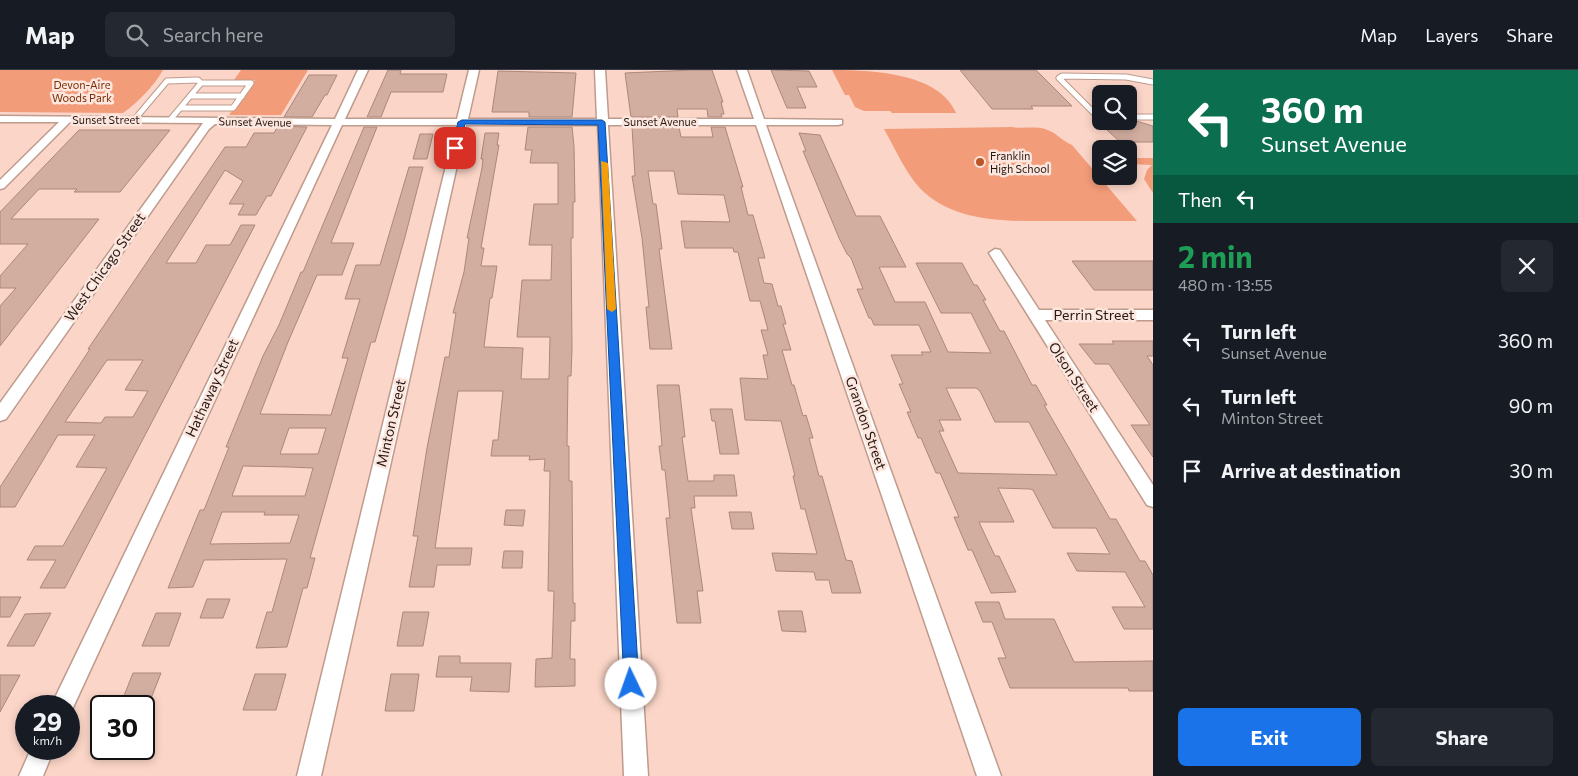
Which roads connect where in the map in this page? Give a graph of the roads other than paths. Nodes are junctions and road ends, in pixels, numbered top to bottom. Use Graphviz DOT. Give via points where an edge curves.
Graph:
graph roads {
  1 [pos="362,70"];
  2 [pos="474,70"];
  3 [pos="600,70"];
  4 [pos="742,70"];
  5 [pos="201,82"];
  6 [pos="1153,82"];
  7 [pos="191,96"];
  8 [pos="242,96"];
  9 [pos="182,108"];
  10 [pos="1092,111"];
  11 [pos="1137,117"];
  12 [pos="1153,117"];
  13 [pos="0,119"];
  14 [pos="68,119"];
  15 [pos="134,120"];
  16 [pos="170,120"];
  17 [pos="212,121"];
  18 [pos="338,122"];
  19 [pos="462,122"];
  20 [pos="602,122"];
  21 [pos="760,122"];
  22 [pos="838,122"];
  23 [pos="0,186"];
  24 [pos="995,253"];
  25 [pos="1034,315"];
  26 [pos="1153,315"];
  27 [pos="0,415"];
  28 [pos="1148,485"];
  29 [pos="1153,500"];
  30 [pos="67,695"];
  31 [pos="38,760"];
  32 [pos="31,776"];
  33 [pos="309,776"];
  34 [pos="636,776"];
  35 [pos="989,776"];
  1 -- 18 [label="street, Hathaway Street"];
  2 -- 19 [label="street, Minton Street"];
  3 -- 20 [label="street"];
  4 -- 21 [label="street, Grandon Street"];
  5 -- 7 [label="lane"];
  5 -- 8 [label="lane" via="251,83"];
  5 -- 15 [label="lane" via="168,81"];
  6 -- 10 [label="lane" via="1126,76 1059,78"];
  7 -- 8 [label="lane"];
  7 -- 9 [label="lane"];
  8 -- 9 [label="lane" via="233,108"];
  9 -- 16 [label="lane"];
  11 -- 12 [label="lane"];
  13 -- 14 [label="street, Sunset Street"];
  14 -- 15 [label="street, Sunset Street"];
  14 -- 23 [label="street"];
  15 -- 16 [label="street, Sunset Street"];
  16 -- 17 [label="street, Sunset Street"];
  17 -- 18 [label="street, Sunset Avenue"];
  17 -- 27 [label="street, West Chicago Street"];
  18 -- 19 [label="street, Sunset Avenue"];
  18 -- 30 [label="street, Hathaway Street"];
  19 -- 20 [label="street, Sunset Avenue"];
  19 -- 33 [label="street, Minton Street"];
  20 -- 21 [label="street, Sunset Avenue"];
  20 -- 34 [label="street"];
  21 -- 22 [label="street, Sunset Avenue"];
  21 -- 35 [label="street, Grandon Street"];
  24 -- 25 [label="street, Olson Street"];
  25 -- 26 [label="street, Perrin Street"];
  25 -- 28 [label="street, Olson Street"];
  28 -- 29 [label="street, Olson Street"];
  31 -- 32 [label="street"];
}
